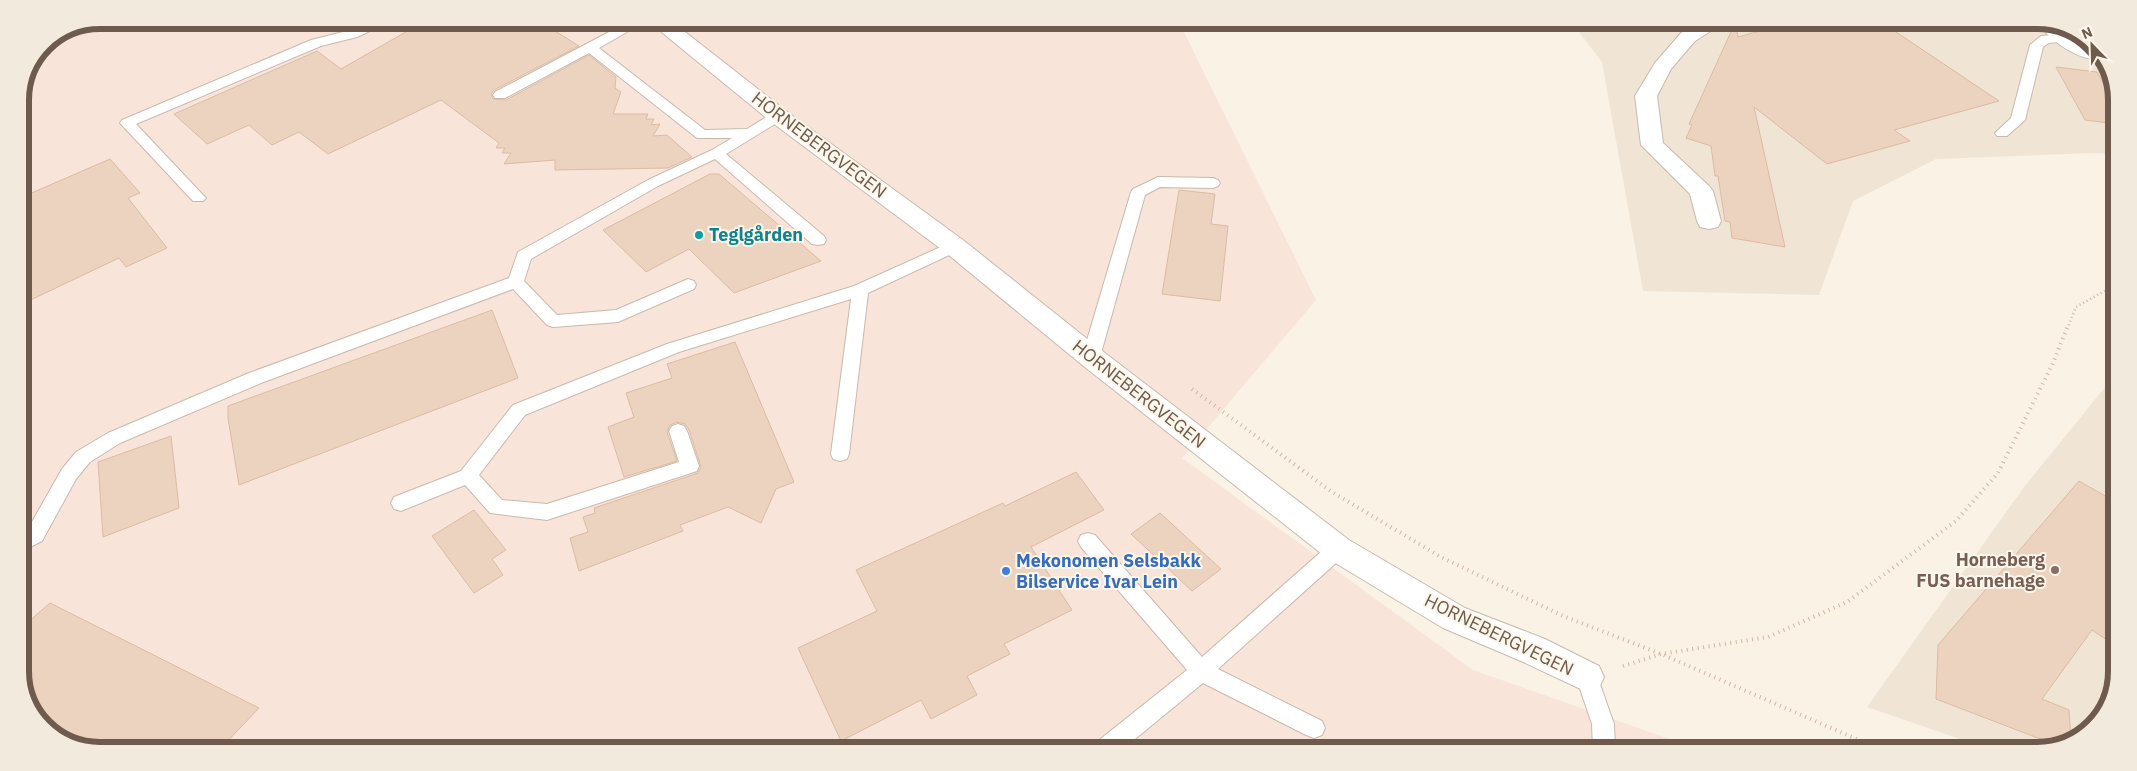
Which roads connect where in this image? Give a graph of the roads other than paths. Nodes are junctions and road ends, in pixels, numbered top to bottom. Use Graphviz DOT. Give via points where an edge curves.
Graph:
graph roads {
  1 [pos="363,29"];
  2 [pos="625,29"];
  3 [pos="668,29"];
  4 [pos="1701,29"];
  5 [pos="2055,31"];
  6 [pos="2056,32"];
  7 [pos="2067,40"];
  8 [pos="590,48"];
  9 [pos="500,95"];
  10 [pos="778,116"];
  11 [pos="749,133"];
  12 [pos="2002,133"];
  13 [pos="717,152"];
  14 [pos="1213,183"];
  15 [pos="198,198"];
  16 [pos="1709,221"];
  17 [pos="818,240"];
  18 [pos="954,246"];
  19 [pos="516,282"];
  20 [pos="688,285"];
  21 [pos="860,290"];
  22 [pos="1091,357"];
  23 [pos="678,431"];
  24 [pos="840,454"];
  25 [pos="468,476"];
  26 [pos="401,503"];
  27 [pos="29,539"];
  28 [pos="1088,541"];
  29 [pos="1338,548"];
  30 [pos="1201,671"];
  31 [pos="1586,678"];
  32 [pos="1314,728"];
  33 [pos="1115,742"];
  34 [pos="1604,742"];
  1 -- 15 [label="lane" via="316,43 127,122"];
  2 -- 8 [label="lane"];
  3 -- 10 [label="street, HORNEBERGVEGEN"];
  4 -- 16 [label="street" via="1688,37 1662,67 1646,96 1652,146 1701,191"];
  5 -- 12 [label="lane" via="2037,45 2018,120"];
  6 -- 7 [label="street"];
  8 -- 9 [label="lane"];
  8 -- 11 [label="lane" via="702,135"];
  10 -- 11 [label="lane"];
  10 -- 18 [label="street, HORNEBERGVEGEN"];
  11 -- 13 [label="lane"];
  13 -- 17 [label="lane"];
  13 -- 19 [label="lane" via="653,183 524,256"];
  14 -- 22 [label="lane" via="1158,182 1138,192"];
  18 -- 21 [label="lane"];
  18 -- 22 [label="street, HORNEBERGVEGEN"];
  19 -- 20 [label="lane" via="553,321 618,316"];
  19 -- 27 [label="lane" via="255,378 114,438 83,457 69,474 35,535"];
  21 -- 24 [label="lane"];
  21 -- 25 [label="lane" via="673,348 519,410"];
  22 -- 29 [label="street, HORNEBERGVEGEN"];
  23 -- 25 [label="lane" via="690,466 547,512 497,507"];
  25 -- 26 [label="lane"];
  28 -- 30 [label="lane"];
  29 -- 30 [label="lane"];
  29 -- 31 [label="street, HORNEBERGVEGEN" via="1454,618 1533,650"];
  30 -- 32 [label="lane"];
  30 -- 33 [label="lane"];
  31 -- 34 [label="lane, HORNEBERGVEGEN" via="1603,724"];
}
